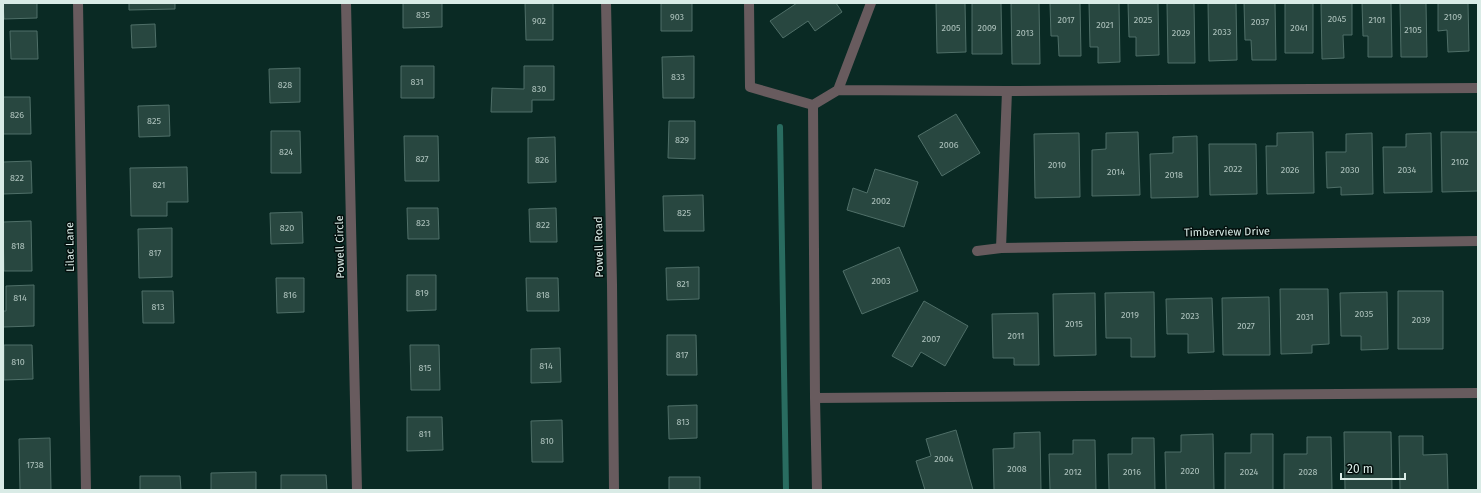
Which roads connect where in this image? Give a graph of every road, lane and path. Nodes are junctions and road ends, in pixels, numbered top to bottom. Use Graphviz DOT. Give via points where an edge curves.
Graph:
graph roads {
  1 [pos="78,3"];
  2 [pos="346,3"];
  3 [pos="606,3"];
  4 [pos="749,3"];
  5 [pos="871,3"];
  6 [pos="1478,88"];
  7 [pos="838,90"];
  8 [pos="1007,91"];
  9 [pos="813,105"];
  10 [pos="1478,241"];
  11 [pos="1001,248"];
  12 [pos="977,251"];
  13 [pos="1478,393"];
  14 [pos="815,398"];
  15 [pos="86,490"];
  16 [pos="357,490"];
  17 [pos="614,490"];
  18 [pos="817,490"];
  1 -- 15 [label="street, Lilac Lane"];
  2 -- 16 [label="street, Powell Circle"];
  3 -- 17 [label="street, Powell Road"];
  4 -- 9 [label="street" via="750,87"];
  5 -- 7 [label="street"];
  6 -- 8 [label="street"];
  7 -- 8 [label="street"];
  7 -- 9 [label="street"];
  8 -- 11 [label="street"];
  9 -- 14 [label="street"];
  10 -- 11 [label="street, Timberview Drive"];
  11 -- 12 [label="street, Timberview Drive"];
  13 -- 14 [label="street"];
  14 -- 18 [label="street"];
}
